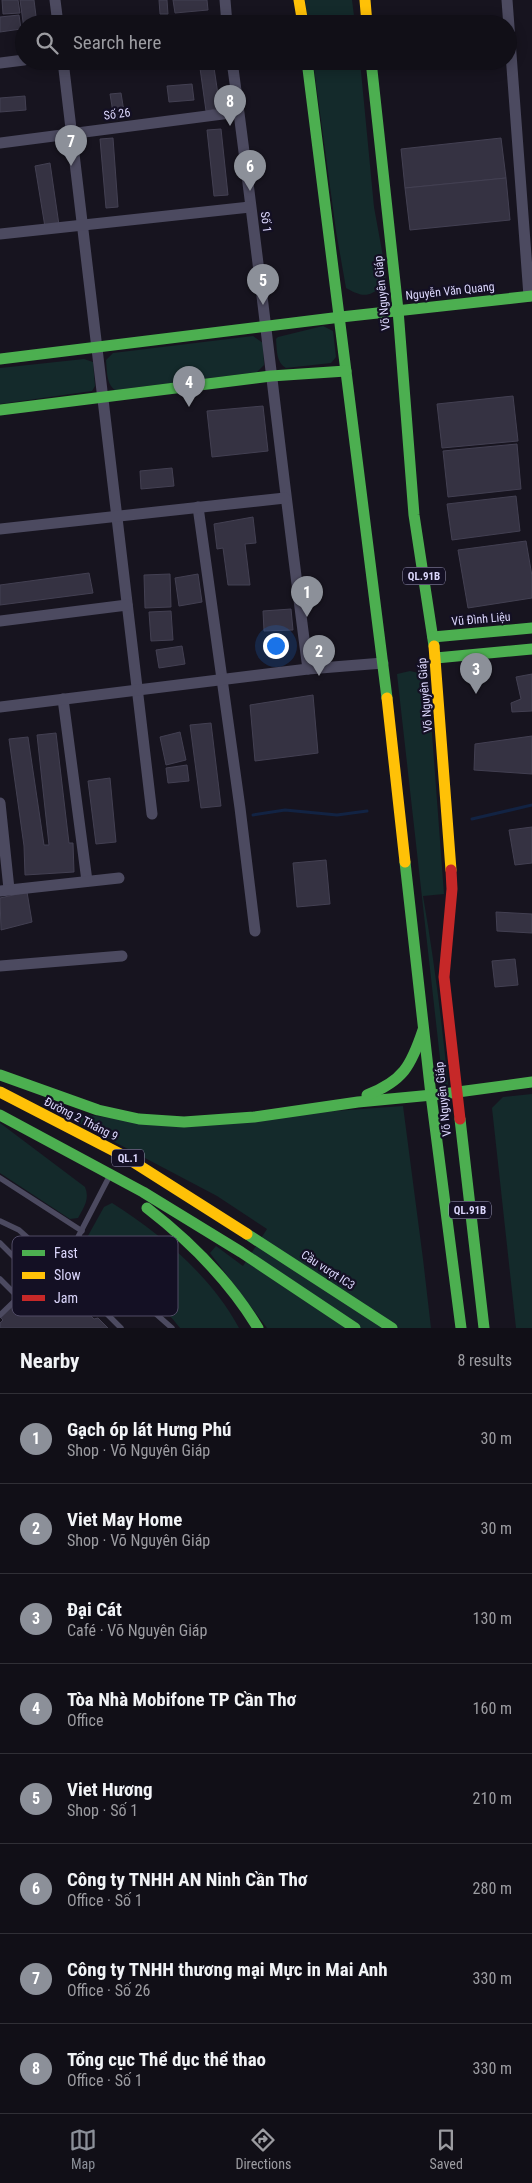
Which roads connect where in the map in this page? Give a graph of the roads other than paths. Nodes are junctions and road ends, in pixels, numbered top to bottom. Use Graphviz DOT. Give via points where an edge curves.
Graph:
graph roads {
  1 [pos="55,0"];
  2 [pos="225,0"];
  3 [pos="299,0"];
  4 [pos="365,0"];
  5 [pos="507,0"];
  6 [pos="57,15"];
  7 [pos="226,15"];
  8 [pos="301,15"];
  9 [pos="366,15"];
  10 [pos="508,15"];
  11 [pos="15,61"];
  12 [pos="0,63"];
  13 [pos="64,70"];
  14 [pos="233,70"];
  15 [pos="308,70"];
  16 [pos="372,70"];
  17 [pos="513,70"];
  18 [pos="238,112"];
  19 [pos="71,134"];
  20 [pos="0,143"];
  21 [pos="250,207"];
  22 [pos="82,224"];
  23 [pos="0,234"];
  24 [pos="531,296"];
  25 [pos="398,310"];
  26 [pos="341,316"];
  27 [pos="266,326"];
  28 [pos="96,347"];
  29 [pos="0,359"];
  30 [pos="346,371"];
  31 [pos="271,376"];
  32 [pos="102,397"];
  33 [pos="0,410"];
  34 [pos="285,498"];
  35 [pos="198,507"];
  36 [pos="116,516"];
  37 [pos="0,528"];
  38 [pos="127,605"];
  39 [pos="0,621"];
  40 [pos="532,628"];
  41 [pos="433,637"];
  42 [pos="532,650"];
  43 [pos="436,658"];
  44 [pos="383,663"];
  45 [pos="308,669"];
  46 [pos="222,680"];
  47 [pos="137,690"];
  48 [pos="63,699"];
  49 [pos="0,707"];
  50 [pos="0,803"];
  51 [pos="152,814"];
  52 [pos="118,878"];
  53 [pos="87,882"];
  54 [pos="5,890"];
  55 [pos="255,931"];
  56 [pos="122,956"];
  57 [pos="0,966"];
  58 [pos="425,1024"];
  59 [pos="0,1075"];
  60 [pos="532,1082"];
  61 [pos="0,1092"];
  62 [pos="456,1092"];
  63 [pos="431,1095"];
  64 [pos="350,1102"];
  65 [pos="0,1115"];
  66 [pos="30,1131"];
  67 [pos="0,1178"];
  68 [pos="108,1178"];
  69 [pos="0,1221"];
  70 [pos="82,1231"];
  71 [pos="250,1235"];
  72 [pos="26,1236"];
  73 [pos="79,1236"];
  74 [pos="0,1243"];
  75 [pos="12,1255"];
  76 [pos="0,1279"];
  77 [pos="12,1291"];
  78 [pos="12,1303"];
  79 [pos="0,1314"];
  80 [pos="109,1316"];
  81 [pos="158,1316"];
  82 [pos="121,1328"];
  83 [pos="172,1328"];
  84 [pos="258,1328"];
  85 [pos="355,1328"];
  86 [pos="392,1328"];
  87 [pos="461,1328"];
  88 [pos="484,1328"];
  1 -- 6 [label="street"];
  2 -- 7 [label="street"];
  3 -- 8 [label="main road"];
  4 -- 9 [label="main road"];
  5 -- 10 [label="street"];
  11 -- 12 [label="street"];
  13 -- 19 [label="street"];
  14 -- 18 [label="street, Số 1"];
  15 -- 26 [label="main road, QL.91B"];
  16 -- 25 [label="main road, Võ Nguyên Giáp / QL.91B"];
  17 -- 24 [label="street"];
  18 -- 19 [label="street, Số 26"];
  18 -- 21 [label="street, Số 1"];
  19 -- 20 [label="street, Số 26"];
  19 -- 22 [label="street"];
  21 -- 22 [label="street"];
  21 -- 27 [label="street, Số 1"];
  22 -- 23 [label="street"];
  22 -- 28 [label="street"];
  24 -- 25 [label="main road, Nguyễn Văn Quang"];
  25 -- 26 [label="main road, Nguyễn Văn Quang"];
  25 -- 41 [label="main road, Võ Nguyên Giáp / QL.91B" via="414,515"];
  26 -- 27 [label="main road, Nguyễn Văn Quang"];
  26 -- 30 [label="main road, QL.91B"];
  27 -- 28 [label="main road, Nguyễn Văn Quang"];
  27 -- 31 [label="street, Số 1"];
  28 -- 29 [label="main road, Nguyễn Văn Quang"];
  28 -- 32 [label="street"];
  30 -- 31 [label="main road"];
  30 -- 44 [label="main road, QL.91B"];
  31 -- 32 [label="main road"];
  31 -- 34 [label="street, Số 1"];
  32 -- 33 [label="main road"];
  32 -- 36 [label="street"];
  34 -- 35 [label="street"];
  34 -- 45 [label="street, Số 1"];
  35 -- 36 [label="street"];
  35 -- 46 [label="street"];
  36 -- 37 [label="street"];
  36 -- 38 [label="street"];
  38 -- 39 [label="street"];
  38 -- 47 [label="street"];
  40 -- 41 [label="main road, Vũ Đình Liệu"];
  41 -- 43 [label="main road, Võ Nguyên Giáp / QL.91B"];
  42 -- 43 [label="main road"];
  43 -- 62 [label="main road, Võ Nguyên Giáp / QL.91B" via="452,888 444,977"];
  44 -- 45 [label="street"];
  44 -- 58 [label="main road, QL.91B"];
  45 -- 46 [label="street"];
  46 -- 47 [label="street"];
  46 -- 55 [label="street"];
  47 -- 48 [label="street"];
  47 -- 51 [label="street"];
  48 -- 49 [label="street"];
  48 -- 53 [label="street"];
  50 -- 54 [label="street"];
  52 -- 53 [label="street"];
  53 -- 54 [label="street"];
  56 -- 57 [label="street"];
  58 -- 63 [label="main road, QL.91B"];
  58 -- 64 [label="main road" via="409,1068 386,1089"];
  59 -- 64 [label="main road" via="76,1104 158,1121 198,1123 249,1119"];
  60 -- 62 [label="main road"];
  61 -- 71 [label="main road, Đường 2 Tháng 9 / QL.1" via="124,1156"];
  62 -- 63 [label="main road"];
  62 -- 88 [label="main road, Võ Nguyên Giáp / QL.91B"];
  63 -- 64 [label="main road"];
  63 -- 87 [label="main road, Võ Nguyên Giáp / QL.91B"];
  65 -- 66 [label="main road, QL.1"];
  66 -- 68 [label="main road"];
  66 -- 85 [label="main road, QL.1" via="143,1192"];
  67 -- 70 [label="lane"];
  68 -- 70 [label="lane"];
  68 -- 84 [label="main road" via="182,1234 243,1301"];
  69 -- 72 [label="lane"];
  70 -- 73 [label="lane"];
  71 -- 86 [label="main road, Cầu vượt IC3 / QL.1"];
  74 -- 75 [label="lane"];
  76 -- 77 [label="lane"];
  78 -- 79 [label="lane"];
  80 -- 82 [label="lane"];
  81 -- 83 [label="lane"];
}
